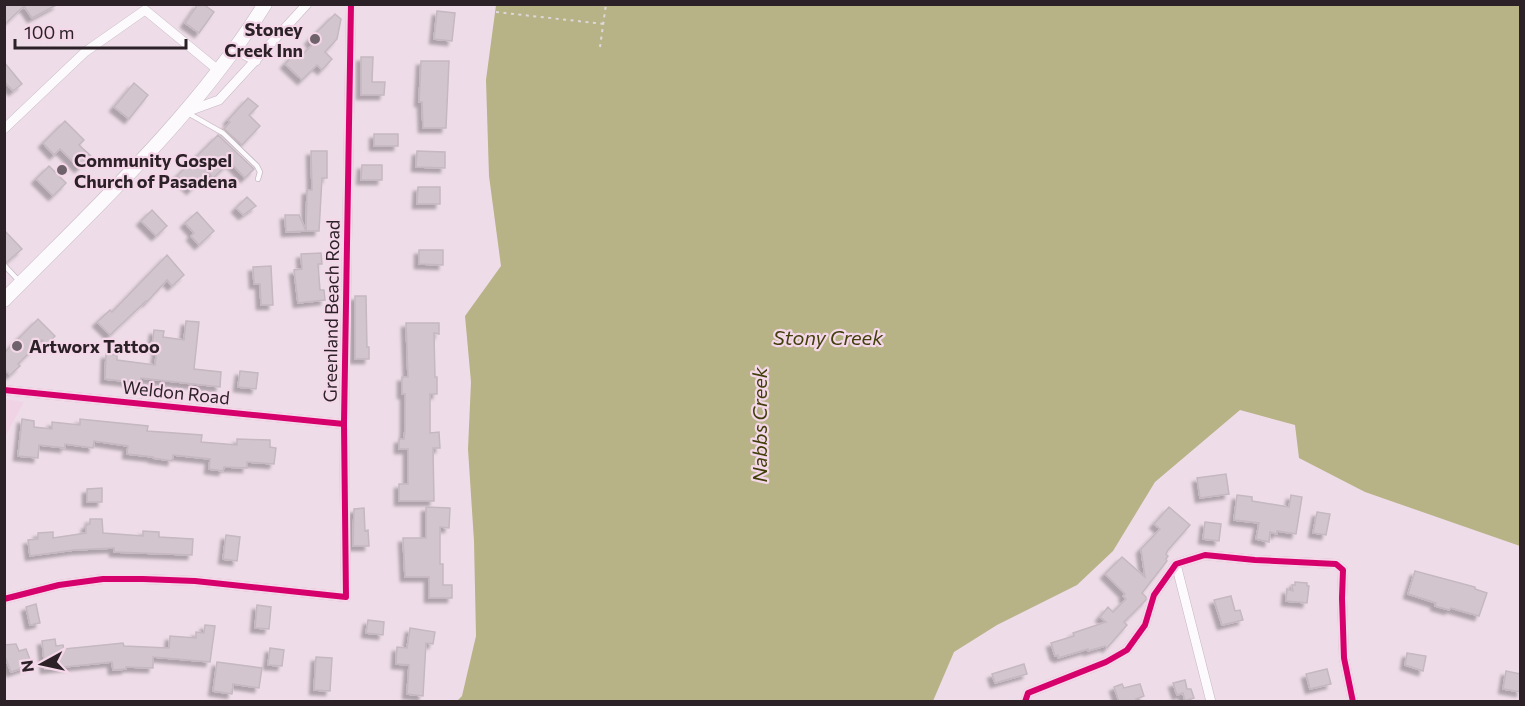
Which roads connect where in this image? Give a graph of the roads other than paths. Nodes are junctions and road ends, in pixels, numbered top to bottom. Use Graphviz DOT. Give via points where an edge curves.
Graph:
graph roads {
  1 [pos="265,4"];
  2 [pos="307,4"];
  3 [pos="351,4"];
  4 [pos="149,7"];
  5 [pos="234,49"];
  6 [pos="256,60"];
  7 [pos="218,70"];
  8 [pos="186,112"];
  9 [pos="4,129"];
  10 [pos="258,179"];
  11 [pos="4,265"];
  12 [pos="21,283"];
  13 [pos="4,300"];
  14 [pos="4,390"];
  15 [pos="344,424"];
  16 [pos="1176,564"];
  17 [pos="4,599"];
  18 [pos="1025,702"];
  19 [pos="1211,702"];
  20 [pos="1353,702"];
  1 -- 5 [label="main road"];
  2 -- 6 [label="street"];
  3 -- 15 [label="street, Greenland Beach Road"];
  4 -- 7 [label="street"];
  4 -- 9 [label="street" via="86,52"];
  5 -- 6 [label="street"];
  5 -- 7 [label="main road"];
  6 -- 8 [label="street" via="219,100"];
  7 -- 8 [label="main road"];
  8 -- 10 [label="lane" via="223,133 258,166"];
  8 -- 12 [label="main road"];
  11 -- 12 [label="lane"];
  12 -- 13 [label="main road"];
  14 -- 15 [label="street, Weldon Road"];
  15 -- 17 [label="street, Greenland Beach Road" via="346,597 195,581 103,579"];
  16 -- 18 [label="street" via="1154,595 1145,625 1127,650 1028,693"];
  16 -- 19 [label="street"];
  16 -- 20 [label="street" via="1205,555 1336,564 1343,570 1344,658"];
}
